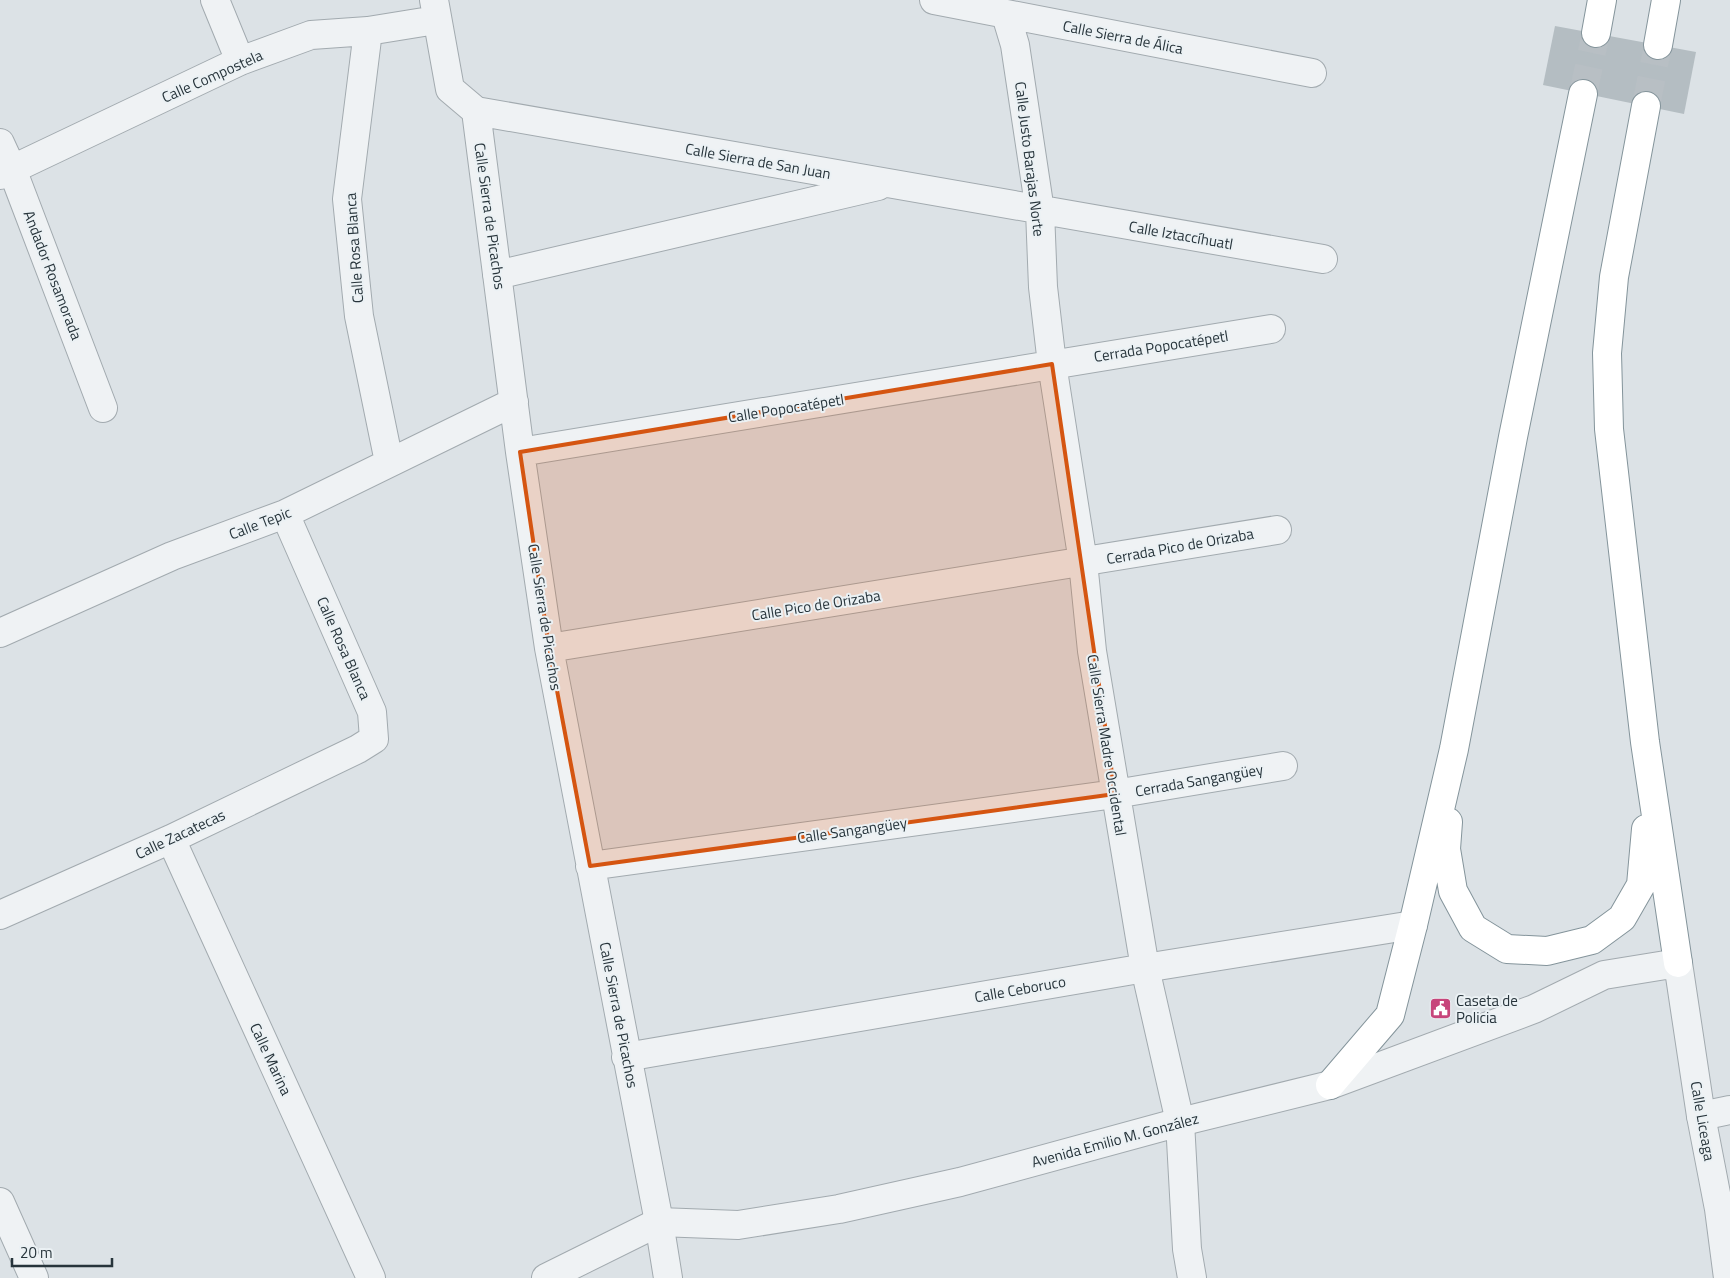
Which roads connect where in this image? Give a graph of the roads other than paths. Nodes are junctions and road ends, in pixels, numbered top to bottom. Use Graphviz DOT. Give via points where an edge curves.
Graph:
graph roads {
  1 [pos="216,0"];
  2 [pos="934,0"];
  3 [pos="1601,0"];
  4 [pos="1666,0"];
  5 [pos="435,10"];
  6 [pos="1006,15"];
  7 [pos="368,31"];
  8 [pos="1596,33"];
  9 [pos="1658,45"];
  10 [pos="240,61"];
  11 [pos="1312,73"];
  12 [pos="1583,94"];
  13 [pos="1646,106"];
  14 [pos="476,111"];
  15 [pos="0,143"];
  16 [pos="6,172"];
  17 [pos="889,184"];
  18 [pos="1040,211"];
  19 [pos="1323,259"];
  20 [pos="498,275"];
  21 [pos="1271,329"];
  22 [pos="1052,364"];
  23 [pos="514,402"];
  24 [pos="103,408"];
  25 [pos="520,452"];
  26 [pos="389,462"];
  27 [pos="285,514"];
  28 [pos="1277,530"];
  29 [pos="1084,562"];
  30 [pos="0,633"];
  31 [pos="549,648"];
  32 [pos="1645,742"];
  33 [pos="358,749"];
  34 [pos="1454,749"];
  35 [pos="1283,766"];
  36 [pos="1115,794"];
  37 [pos="171,839"];
  38 [pos="590,866"];
  39 [pos="0,915"];
  40 [pos="1413,925"];
  41 [pos="1678,963"];
  42 [pos="1145,968"];
  43 [pos="626,1057"];
  44 [pos="1330,1085"];
  45 [pos="1730,1110"];
  46 [pos="1701,1116"];
  47 [pos="1180,1122"];
  48 [pos="0,1202"];
  49 [pos="1725,1205"];
  50 [pos="659,1222"];
  51 [pos="6,1234"];
  52 [pos="34,1278"];
  53 [pos="371,1278"];
  54 [pos="546,1278"];
  55 [pos="668,1278"];
  56 [pos="1192,1278"];
  57 [pos="1728,1278"];
  1 -- 10 [label="street"];
  2 -- 6 [label="street, Calle Sierra de Álica"];
  3 -- 8 [label="highway"];
  4 -- 9 [label="highway"];
  5 -- 7 [label="street, Calle Compostela"];
  5 -- 14 [label="street" via="450,89"];
  6 -- 11 [label="street, Calle Sierra de Álica"];
  6 -- 18 [label="street, Calle Justo Barajas Norte" via="1015,45"];
  7 -- 10 [label="street, Calle Compostela" via="311,35"];
  7 -- 26 [label="street, Calle Rosa Blanca" via="347,199 359,316"];
  10 -- 16 [label="street, Calle Compostela"];
  12 -- 34 [label="highway"];
  13 -- 32 [label="highway" via="1614,278 1607,353 1610,429"];
  14 -- 17 [label="street, Calle Sierra de San Juan"];
  14 -- 20 [label="street, Calle Sierra de Picachos"];
  15 -- 16 [label="street, Andador Rosamorada"];
  16 -- 24 [label="street, Andador Rosamorada"];
  17 -- 18 [label="street, Calle Sierra de San Juan"];
  17 -- 20 [label="street"];
  18 -- 19 [label="street, Calle Iztaccíhuatl"];
  18 -- 22 [label="street, Calle Justo Barajas Norte" via="1043,287"];
  20 -- 23 [label="street, Calle Sierra de Picachos"];
  21 -- 22 [label="street, Cerrada Popocatépetl"];
  22 -- 25 [label="street, Calle Popocatépetl"];
  22 -- 29 [label="street, Calle Sierra Madre Occidental"];
  23 -- 25 [label="street, Calle Sierra de Picachos"];
  23 -- 26 [label="street, Calle Tepic"];
  25 -- 31 [label="street, Calle Sierra de Picachos"];
  26 -- 27 [label="street, Calle Tepic"];
  27 -- 30 [label="street, Calle Tepic" via="172,556"];
  27 -- 33 [label="street, Calle Rosa Blanca" via="372,712 374,739"];
  28 -- 29 [label="street, Cerrada Pico de Orizaba"];
  29 -- 31 [label="street, Calle Pico de Orizaba"];
  29 -- 36 [label="street, Calle Sierra Madre Occidental" via="1092,651"];
  31 -- 38 [label="street, Calle Sierra de Picachos"];
  32 -- 34 [label="highway" via="1646,846 1642,885 1622,918 1592,940 1547,951 1507,948 1474,928 1453,891 1446,849"];
  32 -- 41 [label="highway"];
  33 -- 37 [label="street, Calle Zacatecas"];
  34 -- 40 [label="highway"];
  35 -- 36 [label="street, Cerrada Sangangüey"];
  36 -- 38 [label="street, Calle Sangangüey"];
  36 -- 42 [label="street, Calle Sierra Madre Occidental"];
  37 -- 39 [label="street, Calle Zacatecas"];
  37 -- 53 [label="street, Calle Marina"];
  38 -- 43 [label="street, Calle Sierra de Picachos"];
  40 -- 42 [label="street, Calle Ceboruco"];
  40 -- 44 [label="highway" via="1390,1015"];
  41 -- 44 [label="street, Avenida Emilio M. González" via="1604,975 1534,1009"];
  41 -- 46 [label="street, Calle Liceaga"];
  42 -- 43 [label="street, Calle Ceboruco"];
  42 -- 47 [label="street, Calle Sierra Madre Occidental"];
  43 -- 50 [label="street, Calle Sierra de Picachos"];
  44 -- 47 [label="street, Avenida Emilio M. González"];
  45 -- 46 [label="street"];
  46 -- 49 [label="street, Calle Liceaga"];
  47 -- 50 [label="street, Avenida Emilio M. González" via="960,1182 839,1209 738,1225"];
  47 -- 56 [label="street" via="1187,1249"];
  48 -- 51 [label="street"];
  49 -- 57 [label="street, Calle Liceaga"];
  50 -- 54 [label="street, Avenida Emilio M. González"];
  50 -- 55 [label="street, Calle Sierra de Picachos"];
  51 -- 52 [label="street"];
}
